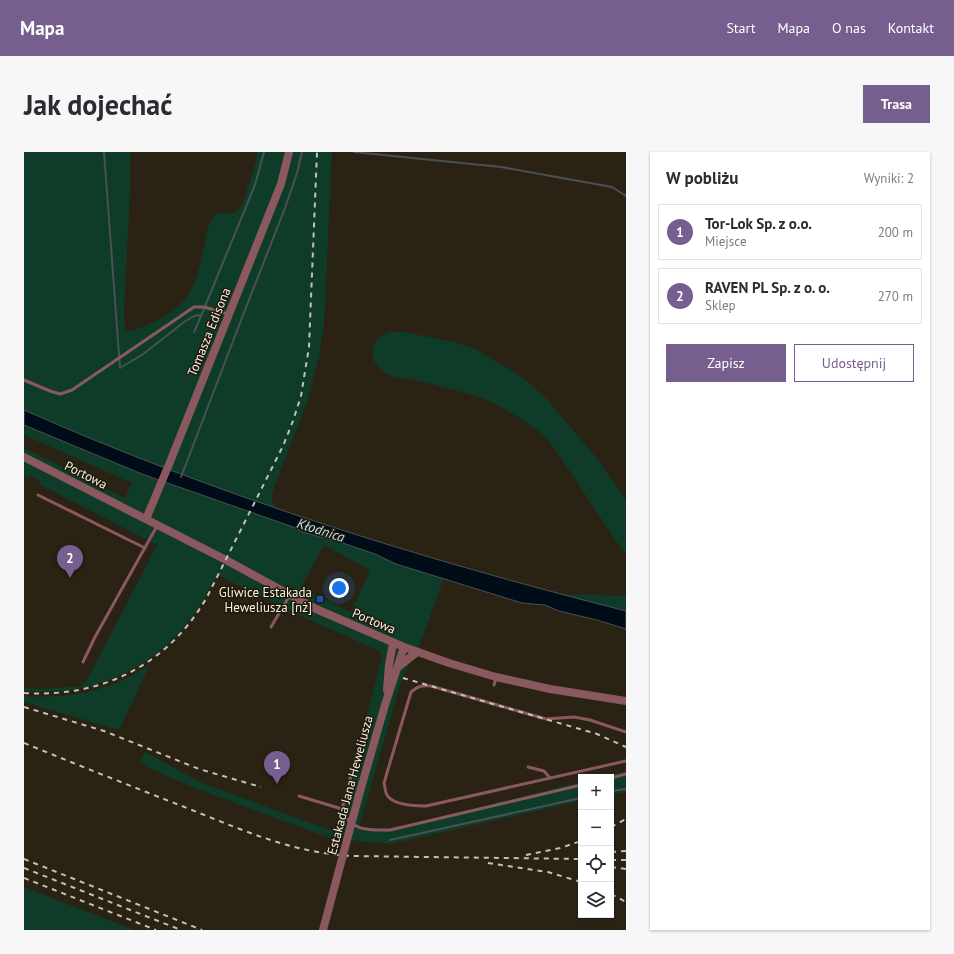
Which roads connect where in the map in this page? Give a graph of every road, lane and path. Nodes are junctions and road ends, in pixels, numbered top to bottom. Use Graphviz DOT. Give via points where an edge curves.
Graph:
graph roads {
  1 [pos="289,152"];
  2 [pos="228,314"];
  3 [pos="24,380"];
  4 [pos="24,457"];
  5 [pos="38,495"];
  6 [pos="146,520"];
  7 [pos="157,526"];
  8 [pos="145,548"];
  9 [pos="290,595"];
  10 [pos="271,627"];
  11 [pos="393,643"];
  12 [pos="404,647"];
  13 [pos="417,652"];
  14 [pos="83,662"];
  15 [pos="398,667"];
  16 [pos="496,677"];
  17 [pos="494,685"];
  18 [pos="626,701"];
  19 [pos="385,705"];
  20 [pos="626,732"];
  21 [pos="357,753"];
  22 [pos="626,761"];
  23 [pos="528,767"];
  24 [pos="626,774"];
  25 [pos="614,777"];
  26 [pos="550,778"];
  27 [pos="578,786"];
  28 [pos="298,796"];
  29 [pos="342,809"];
  30 [pos="323,930"];
  1 -- 2 [label="street, Tomasza Edisona" via="281,184"];
  2 -- 3 [label="lane" via="206,307 194,307 72,390 60,394"];
  2 -- 6 [label="street, Tomasza Edisona"];
  4 -- 6 [label="street, Portowa"];
  5 -- 8 [label="lane"];
  6 -- 7 [label="street, Portowa"];
  7 -- 8 [label="lane"];
  7 -- 9 [label="street, Portowa"];
  8 -- 14 [label="lane" via="94,637"];
  9 -- 10 [label="lane"];
  9 -- 11 [label="street, Portowa"];
  11 -- 12 [label="street, Portowa"];
  11 -- 19 [label="street"];
  12 -- 13 [label="street, Portowa"];
  12 -- 15 [label="street, Estakada Jana Heweliusza"];
  13 -- 15 [label="street"];
  13 -- 16 [label="street, Portowa"];
  15 -- 19 [label="street, Estakada Jana Heweliusza"];
  16 -- 17 [label="lane"];
  16 -- 18 [label="street, Portowa"];
  19 -- 30 [label="street, Estakada Jana Heweliusza, bridge"];
  20 -- 26 [label="lane" via="574,717 546,719 422,685 411,692 384,783 387,796 394,801 426,806"];
  21 -- 29 [label="lane"];
  22 -- 26 [label="lane"];
  23 -- 26 [label="lane" via="544,771"];
  24 -- 25 [label="lane"];
  27 -- 29 [label="lane" via="390,830 362,829 350,822"];
  28 -- 29 [label="lane"];
}
